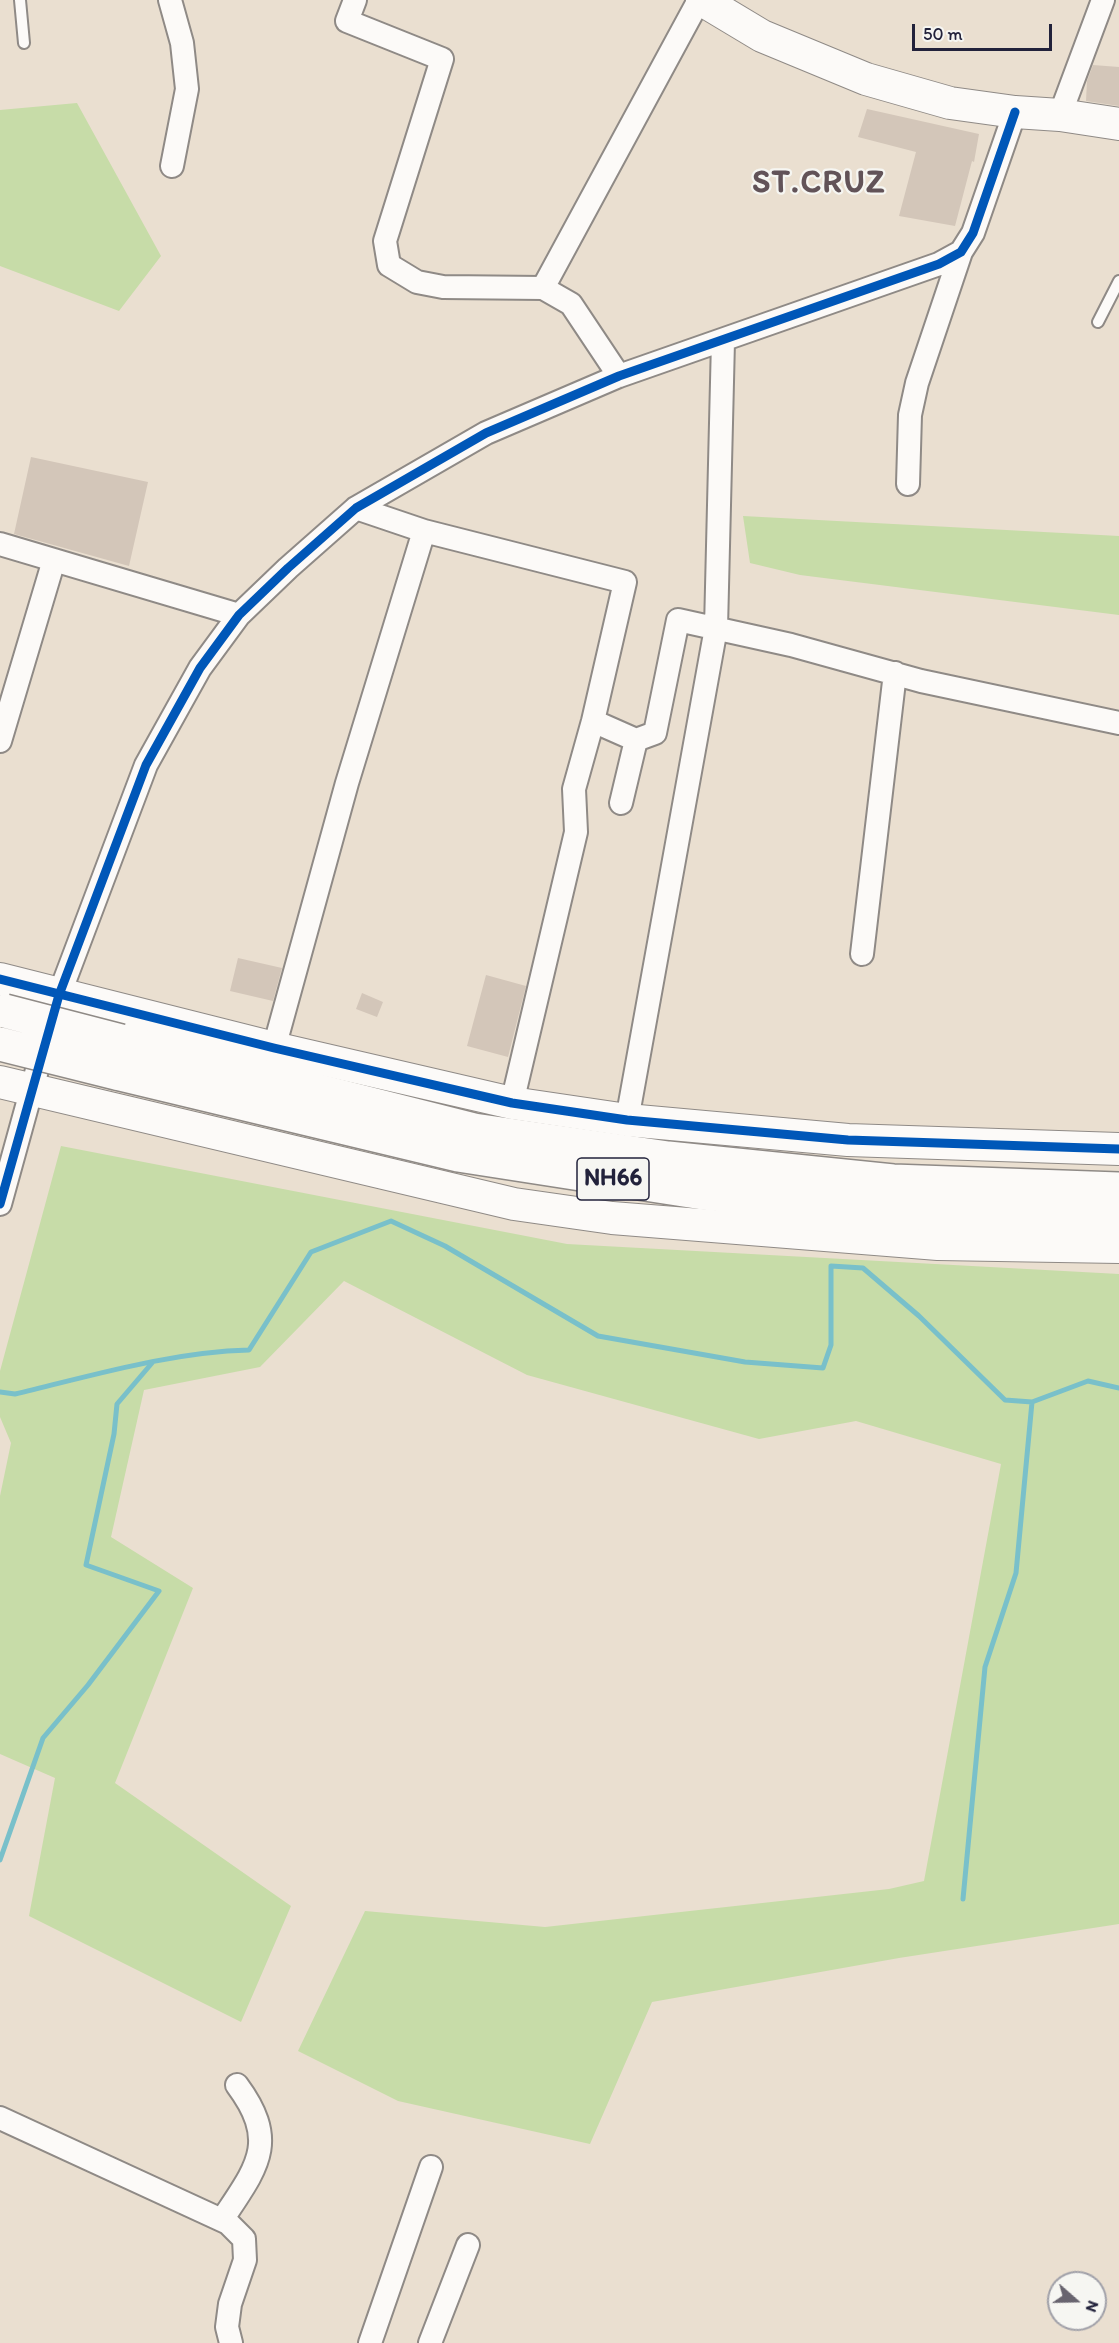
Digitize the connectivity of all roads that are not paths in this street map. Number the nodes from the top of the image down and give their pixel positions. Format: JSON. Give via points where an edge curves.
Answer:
{"nodes":[{"id":1,"x":20,"y":0,"type":"edge"},
{"id":2,"x":170,"y":0,"type":"edge"},
{"id":3,"x":355,"y":0,"type":"edge"},
{"id":4,"x":700,"y":0,"type":"edge"},
{"id":5,"x":1107,"y":10,"type":"edge"},
{"id":6,"x":24,"y":44,"type":"dead end"},
{"id":7,"x":1014,"y":112,"type":"junction"},
{"id":8,"x":1060,"y":115,"type":"junction"},
{"id":9,"x":1119,"y":124,"type":"edge"},
{"id":10,"x":172,"y":166,"type":"dead end"},
{"id":11,"x":961,"y":252,"type":"junction"},
{"id":12,"x":1119,"y":281,"type":"edge"},
{"id":13,"x":543,"y":288,"type":"junction"},
{"id":14,"x":1098,"y":322,"type":"dead end"},
{"id":15,"x":723,"y":341,"type":"junction"},
{"id":16,"x":619,"y":376,"type":"junction"},
{"id":17,"x":908,"y":484,"type":"dead end"},
{"id":18,"x":356,"y":508,"type":"junction"},
{"id":19,"x":424,"y":531,"type":"junction"},
{"id":20,"x":0,"y":544,"type":"edge"},
{"id":21,"x":54,"y":560,"type":"junction"},
{"id":22,"x":239,"y":615,"type":"junction"},
{"id":23,"x":716,"y":628,"type":"junction"},
{"id":24,"x":895,"y":673,"type":"junction"},
{"id":25,"x":594,"y":721,"type":"junction"},
{"id":26,"x":1119,"y":723,"type":"edge"},
{"id":27,"x":636,"y":740,"type":"junction"},
{"id":28,"x":0,"y":741,"type":"edge"},
{"id":29,"x":621,"y":802,"type":"dead end"},
{"id":30,"x":862,"y":954,"type":"dead end"},
{"id":31,"x":0,"y":979,"type":"edge"},
{"id":32,"x":59,"y":995,"type":"junction"},
{"id":33,"x":3,"y":1010,"type":"edge"},
{"id":34,"x":0,"y":1044,"type":"edge"},
{"id":35,"x":274,"y":1048,"type":"junction"},
{"id":36,"x":0,"y":1082,"type":"edge"},
{"id":37,"x":31,"y":1089,"type":"junction"},
{"id":38,"x":512,"y":1103,"type":"junction"},
{"id":39,"x":627,"y":1120,"type":"junction"},
{"id":40,"x":1119,"y":1149,"type":"edge"},
{"id":41,"x":1119,"y":1189,"type":"edge"},
{"id":42,"x":0,"y":1203,"type":"edge"},
{"id":43,"x":1119,"y":1219,"type":"edge"},
{"id":44,"x":1119,"y":1247,"type":"edge"},
{"id":45,"x":237,"y":2085,"type":"dead end"},
{"id":46,"x":0,"y":2118,"type":"edge"},
{"id":47,"x":431,"y":2167,"type":"dead end"},
{"id":48,"x":222,"y":2220,"type":"junction"},
{"id":49,"x":468,"y":2245,"type":"dead end"},
{"id":50,"x":231,"y":2343,"type":"edge"},
{"id":51,"x":370,"y":2343,"type":"edge"},
{"id":52,"x":430,"y":2343,"type":"edge"}],
"edges":[{"from":1,"to":6,"type":"lane"},
{"from":2,"to":10,"type":"street","via":[[182,43],[187,88]]},
{"from":3,"to":13,"type":"street","via":[[347,21],[442,59],[385,241],[389,264],[417,282],[443,287]]},
{"from":4,"to":7,"type":"street","via":[[762,36],[866,79],[950,103]]},
{"from":4,"to":13,"type":"street"},
{"from":5,"to":8,"type":"street"},
{"from":7,"to":8,"type":"street"},
{"from":7,"to":11,"type":"street","via":[[973,233]]},
{"from":8,"to":9,"type":"street"},
{"from":11,"to":15,"type":"street","via":[[939,264]]},
{"from":11,"to":17,"type":"street","via":[[917,383],[910,415]]},
{"from":12,"to":14,"type":"lane"},
{"from":13,"to":16,"type":"street","via":[[571,304]]},
{"from":15,"to":16,"type":"street"},
{"from":15,"to":23,"type":"street"},
{"from":16,"to":18,"type":"street","via":[[486,434]]},
{"from":18,"to":19,"type":"street"},
{"from":18,"to":22,"type":"street"},
{"from":19,"to":25,"type":"street","via":[[625,582]]},
{"from":19,"to":35,"type":"street","via":[[347,783]]},
{"from":20,"to":21,"type":"street"},
{"from":21,"to":22,"type":"street"},
{"from":21,"to":28,"type":"street"},
{"from":22,"to":32,"type":"street","via":[[200,668],[146,765]]},
{"from":23,"to":24,"type":"street"},
{"from":23,"to":27,"type":"street","via":[[678,620],[655,733]]},
{"from":23,"to":39,"type":"street"},
{"from":24,"to":26,"type":"street"},
{"from":24,"to":30,"type":"street"},
{"from":25,"to":27,"type":"street"},
{"from":25,"to":38,"type":"street","via":[[574,789],[576,832]]},
{"from":27,"to":29,"type":"street"},
{"from":31,"to":32,"type":"street"},
{"from":32,"to":35,"type":"street"},
{"from":32,"to":37,"type":"street"},
{"from":33,"to":41,"type":"highway","number":"NH66","bridge":true,"via":[[474,1130],[668,1158],[893,1181]]},
{"from":34,"to":43,"type":"highway","number":"NH66","bridge":true,"via":[[458,1155],[703,1193],[898,1212]]},
{"from":35,"to":38,"type":"street"},
{"from":36,"to":37,"type":"street"},
{"from":37,"to":42,"type":"street"},
{"from":37,"to":44,"type":"street","via":[[514,1204],[612,1218],[938,1244]]},
{"from":38,"to":39,"type":"street"},
{"from":39,"to":40,"type":"street","via":[[848,1140]]},
{"from":45,"to":48,"type":"street","via":[[251,2104],[261,2146],[255,2169]]},
{"from":46,"to":48,"type":"street"},
{"from":47,"to":51,"type":"street"},
{"from":48,"to":50,"type":"street","via":[[244,2239],[245,2260],[230,2304],[227,2327]]},
{"from":49,"to":52,"type":"street"}]}
